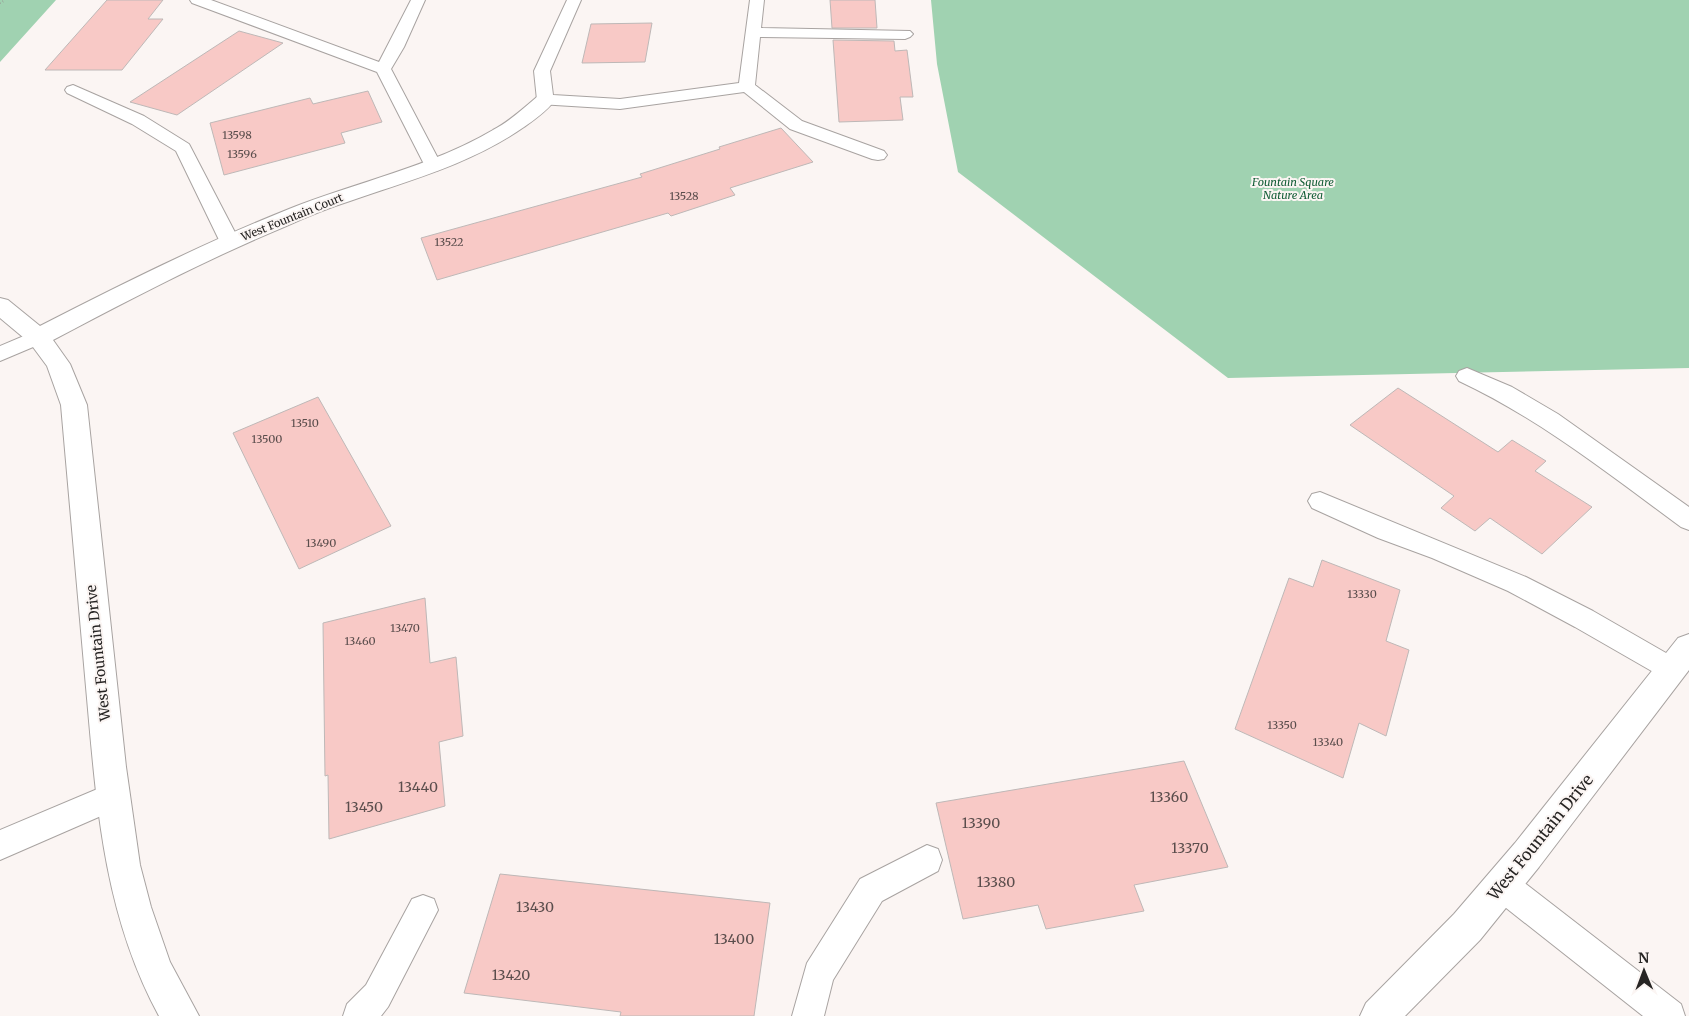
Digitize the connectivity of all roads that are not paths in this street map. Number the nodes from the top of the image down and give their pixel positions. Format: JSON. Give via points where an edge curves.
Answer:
{"nodes":[{"id":1,"x":197,"y":0,"type":"edge"},
{"id":2,"x":418,"y":0,"type":"edge"},
{"id":3,"x":574,"y":0,"type":"edge"},
{"id":4,"x":757,"y":0,"type":"edge"},
{"id":5,"x":753,"y":32,"type":"junction"},
{"id":6,"x":905,"y":34,"type":"dead end"},
{"id":7,"x":382,"y":69,"type":"junction"},
{"id":8,"x":747,"y":87,"type":"junction"},
{"id":9,"x":73,"y":90,"type":"dead end"},
{"id":10,"x":545,"y":100,"type":"junction"},
{"id":11,"x":878,"y":155,"type":"dead end"},
{"id":12,"x":433,"y":166,"type":"junction"},
{"id":13,"x":230,"y":242,"type":"junction"},
{"id":14,"x":0,"y":306,"type":"edge"},
{"id":15,"x":38,"y":337,"type":"junction"},
{"id":16,"x":0,"y":354,"type":"edge"},
{"id":17,"x":1467,"y":376,"type":"dead end"},
{"id":18,"x":1320,"y":501,"type":"dead end"},
{"id":19,"x":1689,"y":520,"type":"edge"},
{"id":20,"x":1683,"y":658,"type":"edge"},
{"id":21,"x":114,"y":796,"type":"junction"},
{"id":22,"x":0,"y":845,"type":"edge"},
{"id":23,"x":927,"y":860,"type":"dead end"},
{"id":24,"x":1502,"y":885,"type":"junction"},
{"id":25,"x":423,"y":910,"type":"dead end"},
{"id":26,"x":180,"y":1016,"type":"edge"},
{"id":27,"x":359,"y":1016,"type":"edge"},
{"id":28,"x":808,"y":1016,"type":"edge"},
{"id":29,"x":1379,"y":1016,"type":"edge"},
{"id":30,"x":1669,"y":1016,"type":"edge"}],
"edges":[{"from":1,"to":7,"type":"lane"},
{"from":2,"to":7,"type":"lane","via":[[396,48]]},
{"from":3,"to":10,"type":"lane","via":[[542,71]]},
{"from":4,"to":5,"type":"lane"},
{"from":5,"to":6,"type":"lane"},
{"from":5,"to":8,"type":"lane"},
{"from":7,"to":12,"type":"lane"},
{"from":8,"to":10,"type":"lane","via":[[620,104]]},
{"from":8,"to":11,"type":"lane","via":[[796,125]]},
{"from":9,"to":13,"type":"lane","via":[[138,120],[183,148]]},
{"from":10,"to":12,"type":"street","name":"West Fountain Court","via":[[528,117],[499,137],[462,156]]},
{"from":12,"to":13,"type":"street","name":"West Fountain Court","via":[[349,194]]},
{"from":13,"to":15,"type":"street","name":"West Fountain Court"},
{"from":14,"to":15,"type":"street","name":"West Fountain Drive"},
{"from":15,"to":16,"type":"lane"},
{"from":15,"to":21,"type":"street","name":"West Fountain Drive","via":[[58,364],[74,405]]},
{"from":17,"to":19,"type":"lane","via":[[1550,420]]},
{"from":18,"to":20,"type":"lane","via":[[1518,584],[1584,619]]},
{"from":20,"to":24,"type":"street","name":"West Fountain Drive"},
{"from":21,"to":22,"type":"lane"},
{"from":21,"to":26,"type":"street","name":"West Fountain Drive","via":[[132,907],[155,971]]},
{"from":23,"to":28,"type":"lane","via":[[871,890],[818,974]]},
{"from":24,"to":29,"type":"street","name":"West Fountain Drive","via":[[1466,928]]},
{"from":24,"to":30,"type":"lane"},
{"from":25,"to":27,"type":"lane","via":[[377,996]]}]}
